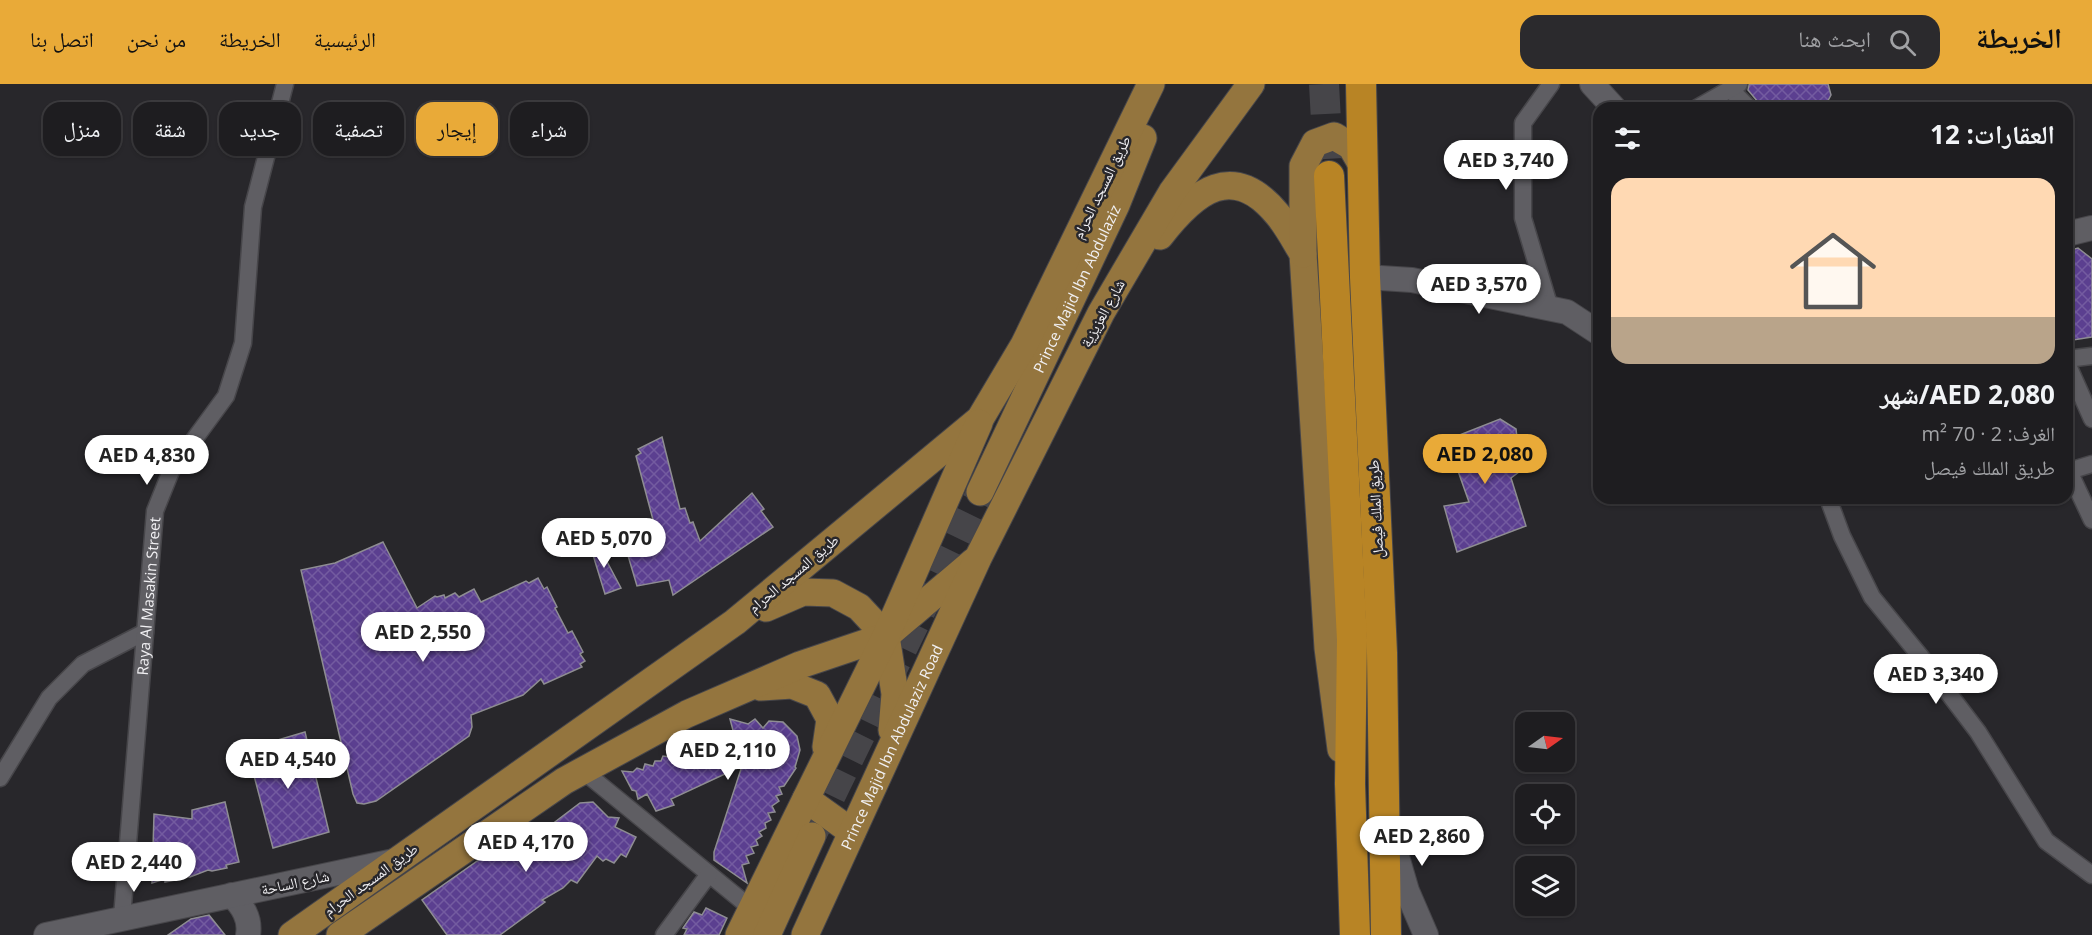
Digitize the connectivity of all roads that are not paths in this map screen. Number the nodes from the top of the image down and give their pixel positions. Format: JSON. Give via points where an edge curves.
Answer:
{"nodes":[{"id":1,"x":285,"y":84,"type":"edge"},
{"id":2,"x":1151,"y":84,"type":"edge"},
{"id":3,"x":1165,"y":84,"type":"edge"},
{"id":4,"x":1251,"y":84,"type":"edge"},
{"id":5,"x":1361,"y":84,"type":"edge"},
{"id":6,"x":1551,"y":84,"type":"edge"},
{"id":7,"x":1592,"y":84,"type":"edge"},
{"id":8,"x":1735,"y":87,"type":"edge"},
{"id":9,"x":1608,"y":102,"type":"edge"},
{"id":10,"x":1708,"y":102,"type":"edge"},
{"id":11,"x":1745,"y":102,"type":"edge"},
{"id":12,"x":1362,"y":165,"type":"junction"},
{"id":13,"x":1329,"y":176,"type":"tunnel mouth"},
{"id":14,"x":2092,"y":228,"type":"edge"},
{"id":15,"x":2073,"y":233,"type":"edge"},
{"id":16,"x":1303,"y":254,"type":"junction"},
{"id":17,"x":1365,"y":277,"type":"junction"},
{"id":18,"x":1550,"y":308,"type":"junction"},
{"id":19,"x":1101,"y":313,"type":"junction"},
{"id":20,"x":1593,"y":329,"type":"edge"},
{"id":21,"x":2092,"y":356,"type":"edge"},
{"id":22,"x":2073,"y":360,"type":"edge"},
{"id":23,"x":2073,"y":375,"type":"edge"},
{"id":24,"x":980,"y":419,"type":"junction"},
{"id":25,"x":2092,"y":419,"type":"edge"},
{"id":26,"x":2092,"y":464,"type":"edge"},
{"id":27,"x":2073,"y":470,"type":"edge"},
{"id":28,"x":2073,"y":480,"type":"edge"},
{"id":29,"x":980,"y":492,"type":"tunnel mouth"},
{"id":30,"x":1830,"y":504,"type":"edge"},
{"id":31,"x":2092,"y":520,"type":"edge"},
{"id":32,"x":978,"y":558,"type":"junction"},
{"id":33,"x":735,"y":622,"type":"junction"},
{"id":34,"x":145,"y":632,"type":"junction"},
{"id":35,"x":886,"y":636,"type":"junction"},
{"id":36,"x":747,"y":688,"type":"junction"},
{"id":37,"x":891,"y":746,"type":"junction"},
{"id":38,"x":824,"y":763,"type":"junction"},
{"id":39,"x":582,"y":770,"type":"junction"},
{"id":40,"x":0,"y":778,"type":"edge"},
{"id":41,"x":806,"y":799,"type":"junction"},
{"id":42,"x":1384,"y":811,"type":"junction"},
{"id":43,"x":1351,"y":829,"type":"junction"},
{"id":44,"x":852,"y":832,"type":"junction"},
{"id":45,"x":812,"y":836,"type":"tunnel mouth"},
{"id":46,"x":394,"y":861,"type":"junction"},
{"id":47,"x":709,"y":874,"type":"junction"},
{"id":48,"x":2092,"y":875,"type":"edge"},
{"id":49,"x":232,"y":895,"type":"junction"},
{"id":50,"x":752,"y":909,"type":"junction"},
{"id":51,"x":122,"y":918,"type":"junction"},
{"id":52,"x":46,"y":935,"type":"edge"},
{"id":53,"x":248,"y":935,"type":"edge"},
{"id":54,"x":292,"y":935,"type":"edge"},
{"id":55,"x":340,"y":935,"type":"edge"},
{"id":56,"x":664,"y":935,"type":"edge"},
{"id":57,"x":739,"y":935,"type":"edge"},
{"id":58,"x":767,"y":935,"type":"edge"},
{"id":59,"x":805,"y":935,"type":"edge"},
{"id":60,"x":1355,"y":935,"type":"edge"},
{"id":61,"x":1386,"y":935,"type":"edge"},
{"id":62,"x":1426,"y":935,"type":"edge"}],
"edges":[{"from":1,"to":34,"type":"street","name":"Raya Al Masakin Street","via":[[252,207],[243,343],[226,396],[171,471],[155,511]]},
{"from":2,"to":24,"type":"main road","name":"طريق المسجد الحرام","via":[[1024,345]]},
{"from":3,"to":29,"type":"main road","name":"Prince Majid Ibn Abdulaziz","via":[[1116,205]]},
{"from":4,"to":19,"type":"main road","name":"شارع العزيزية","via":[[1172,192]]},
{"from":5,"to":12,"type":"highway","name":"طريق الملك فيصل"},
{"from":6,"to":18,"type":"street","via":[[1523,123],[1523,218]]},
{"from":7,"to":9,"type":"street"},
{"from":8,"to":10,"type":"street"},
{"from":8,"to":11,"type":"street"},
{"from":12,"to":16,"type":"main road","via":[[1351,146],[1334,136],[1315,143],[1304,166]]},
{"from":12,"to":17,"type":"highway","name":"طريق الملك فيصل"},
{"from":13,"to":43,"type":"highway","name":"طريق الملك فيصل","via":[[1352,640]]},
{"from":14,"to":15,"type":"street"},
{"from":16,"to":19,"type":"main road","via":[[1278,215],[1251,190],[1229,184],[1203,193],[1175,217]]},
{"from":16,"to":43,"type":"main road","via":[[1328,648]]},
{"from":17,"to":18,"type":"street","via":[[1412,280]]},
{"from":17,"to":42,"type":"highway","name":"طريق الملك فيصل","via":[[1382,653]]},
{"from":18,"to":20,"type":"street","via":[[1567,312]]},
{"from":19,"to":32,"type":"main road","name":"شارع العزيزية"},
{"from":21,"to":22,"type":"street"},
{"from":23,"to":25,"type":"street"},
{"from":24,"to":33,"type":"main road","name":"طريق المسجد الحرام"},
{"from":24,"to":35,"type":"main road"},
{"from":26,"to":27,"type":"street"},
{"from":28,"to":31,"type":"street"},
{"from":30,"to":48,"type":"street","via":[[1872,597],[1978,732],[2046,841]]},
{"from":32,"to":35,"type":"main road","name":"طريق المسجد الحرام"},
{"from":32,"to":37,"type":"main road","name":"Prince Majid Ibn Abdulaziz Road"},
{"from":33,"to":35,"type":"main road","via":[[803,592],[832,592],[859,607]]},
{"from":33,"to":46,"type":"main road","name":"طريق المسجد الحرام"},
{"from":34,"to":40,"type":"street","via":[[83,664],[49,698]]},
{"from":34,"to":51,"type":"street","name":"Raya Al Masakin Street"},
{"from":35,"to":36,"type":"main road","name":"طريق المسجد الحرام"},
{"from":35,"to":37,"type":"main road","via":[[894,694]]},
{"from":35,"to":38,"type":"main road"},
{"from":36,"to":38,"type":"main road","via":[[792,685],[818,695],[830,719]]},
{"from":36,"to":39,"type":"main road","name":"طريق المسجد الحرام","via":[[687,714]]},
{"from":37,"to":44,"type":"main road","name":"Prince Majid Ibn Abdulaziz Road"},
{"from":38,"to":41,"type":"main road"},
{"from":39,"to":47,"type":"street"},
{"from":39,"to":55,"type":"main road","name":"طريق المسجد الحرام"},
{"from":41,"to":44,"type":"main road"},
{"from":41,"to":50,"type":"main road"},
{"from":42,"to":61,"type":"highway","name":"طريق الملك فيصل"},
{"from":42,"to":62,"type":"street","via":[[1407,891]]},
{"from":43,"to":60,"type":"highway","name":"طريق الملك فيصل"},
{"from":44,"to":59,"type":"main road","name":"Prince Majid Ibn Abdulaziz Road"},
{"from":45,"to":58,"type":"main road"},
{"from":46,"to":49,"type":"street","name":"شارع الساحة"},
{"from":46,"to":54,"type":"main road","name":"طريق المسجد الحرام"},
{"from":47,"to":50,"type":"street"},
{"from":47,"to":56,"type":"street"},
{"from":49,"to":51,"type":"street","name":"شارع الساحة"},
{"from":49,"to":53,"type":"street","name":"شارع الساحة","via":[[245,909]]},
{"from":50,"to":57,"type":"main road"},
{"from":51,"to":52,"type":"street","name":"شارع الساحة"}]}
